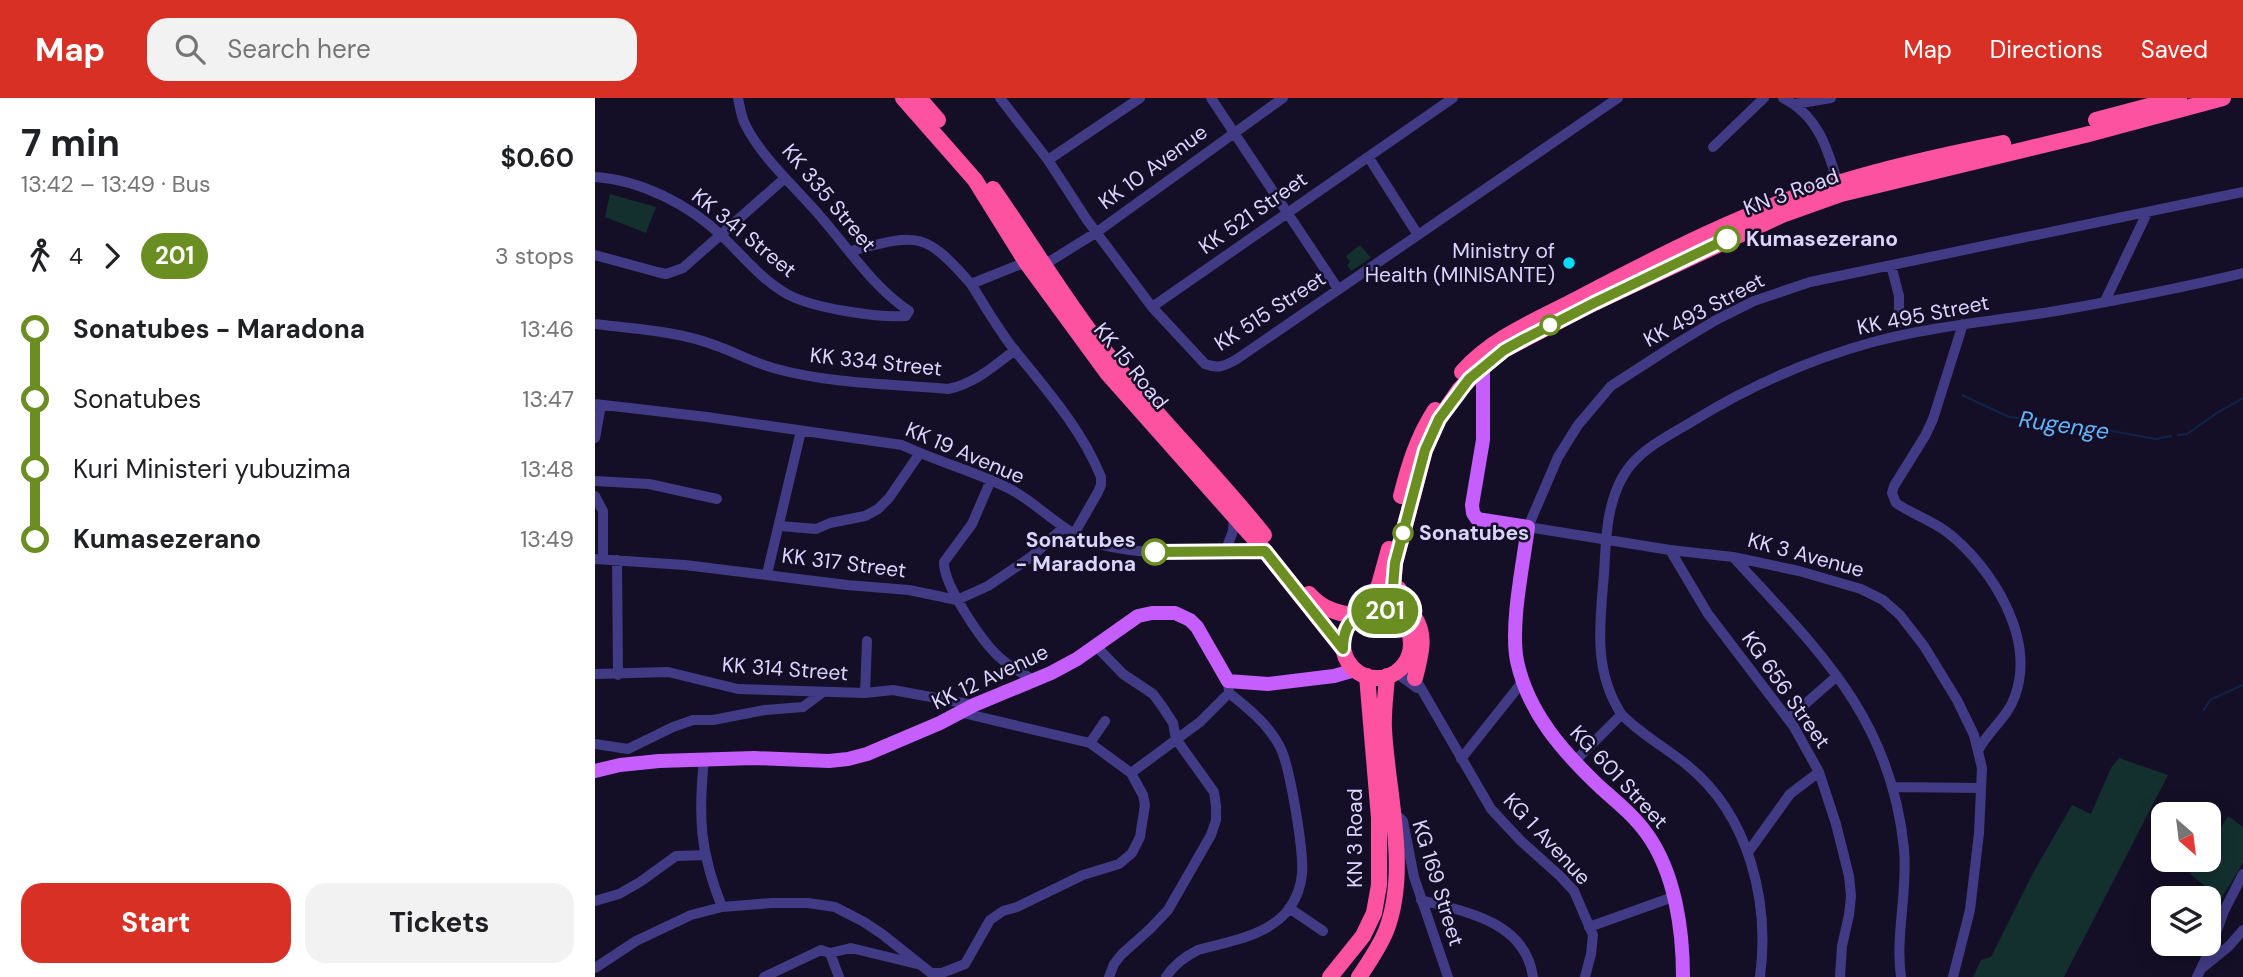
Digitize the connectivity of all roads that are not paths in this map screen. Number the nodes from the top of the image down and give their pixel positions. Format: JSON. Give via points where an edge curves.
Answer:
{"nodes":[{"id":1,"x":738,"y":98,"type":"edge"},
{"id":2,"x":904,"y":98,"type":"edge"},
{"id":3,"x":919,"y":98,"type":"edge"},
{"id":4,"x":1000,"y":98,"type":"edge"},
{"id":5,"x":1140,"y":98,"type":"edge"},
{"id":6,"x":1211,"y":98,"type":"edge"},
{"id":7,"x":1283,"y":98,"type":"edge"},
{"id":8,"x":1453,"y":98,"type":"edge"},
{"id":9,"x":1618,"y":98,"type":"edge"},
{"id":10,"x":1764,"y":98,"type":"edge"},
{"id":11,"x":1783,"y":98,"type":"edge"},
{"id":12,"x":1831,"y":98,"type":"edge"},
{"id":13,"x":2179,"y":98,"type":"edge"},
{"id":14,"x":2223,"y":98,"type":"edge"},
{"id":15,"x":1795,"y":104,"type":"junction"},
{"id":16,"x":1234,"y":131,"type":"junction"},
{"id":17,"x":1713,"y":146,"type":"dead end"},
{"id":18,"x":1369,"y":158,"type":"junction"},
{"id":19,"x":1048,"y":160,"type":"junction"},
{"id":20,"x":595,"y":177,"type":"edge"},
{"id":21,"x":785,"y":178,"type":"junction"},
{"id":22,"x":1839,"y":188,"type":"junction"},
{"id":23,"x":2243,"y":192,"type":"edge"},
{"id":24,"x":1286,"y":212,"type":"junction"},
{"id":25,"x":2147,"y":213,"type":"junction"},
{"id":26,"x":1097,"y":232,"type":"junction"},
{"id":27,"x":721,"y":235,"type":"junction"},
{"id":28,"x":1418,"y":235,"type":"junction"},
{"id":29,"x":851,"y":251,"type":"junction"},
{"id":30,"x":595,"y":256,"type":"edge"},
{"id":31,"x":1026,"y":262,"type":"junction"},
{"id":32,"x":1044,"y":265,"type":"junction"},
{"id":33,"x":1891,"y":265,"type":"junction"},
{"id":34,"x":2243,"y":273,"type":"edge"},
{"id":35,"x":971,"y":284,"type":"junction"},
{"id":36,"x":1338,"y":289,"type":"junction"},
{"id":37,"x":2105,"y":301,"type":"junction"},
{"id":38,"x":1152,"y":307,"type":"junction"},
{"id":39,"x":909,"y":311,"type":"joint"},
{"id":40,"x":1899,"y":323,"type":"dead end"},
{"id":41,"x":595,"y":324,"type":"edge"},
{"id":42,"x":1963,"y":324,"type":"junction"},
{"id":43,"x":1015,"y":351,"type":"junction"},
{"id":44,"x":1480,"y":361,"type":"junction"},
{"id":45,"x":1469,"y":379,"type":"junction"},
{"id":46,"x":1485,"y":397,"type":"junction"},
{"id":47,"x":598,"y":405,"type":"edge"},
{"id":48,"x":801,"y":431,"type":"junction"},
{"id":49,"x":595,"y":438,"type":"edge"},
{"id":50,"x":920,"y":453,"type":"junction"},
{"id":51,"x":991,"y":480,"type":"junction"},
{"id":52,"x":595,"y":481,"type":"edge"},
{"id":53,"x":595,"y":496,"type":"edge"},
{"id":54,"x":717,"y":499,"type":"dead end"},
{"id":55,"x":1234,"y":515,"type":"junction"},
{"id":56,"x":780,"y":526,"type":"junction"},
{"id":57,"x":1064,"y":527,"type":"junction"},
{"id":58,"x":1528,"y":527,"type":"junction"},
{"id":59,"x":1074,"y":534,"type":"junction"},
{"id":60,"x":1607,"y":539,"type":"junction"},
{"id":61,"x":1670,"y":550,"type":"junction"},
{"id":62,"x":1265,"y":551,"type":"junction"},
{"id":63,"x":1225,"y":552,"type":"junction"},
{"id":64,"x":1733,"y":557,"type":"junction"},
{"id":65,"x":599,"y":559,"type":"edge"},
{"id":66,"x":617,"y":560,"type":"junction"},
{"id":67,"x":1393,"y":560,"type":"junction"},
{"id":68,"x":767,"y":574,"type":"junction"},
{"id":69,"x":957,"y":600,"type":"junction"},
{"id":70,"x":1361,"y":614,"type":"junction"},
{"id":71,"x":1397,"y":616,"type":"junction"},
{"id":72,"x":867,"y":641,"type":"dead end"},
{"id":73,"x":1095,"y":645,"type":"junction"},
{"id":74,"x":1343,"y":649,"type":"junction"},
{"id":75,"x":1395,"y":671,"type":"junction"},
{"id":76,"x":1361,"y":673,"type":"junction"},
{"id":77,"x":595,"y":674,"type":"edge"},
{"id":78,"x":618,"y":675,"type":"junction"},
{"id":79,"x":1837,"y":676,"type":"junction"},
{"id":80,"x":1415,"y":678,"type":"junction"},
{"id":81,"x":1034,"y":680,"type":"junction"},
{"id":82,"x":1523,"y":681,"type":"junction"},
{"id":83,"x":1229,"y":687,"type":"junction"},
{"id":84,"x":823,"y":692,"type":"junction"},
{"id":85,"x":865,"y":693,"type":"junction"},
{"id":86,"x":1426,"y":698,"type":"junction"},
{"id":87,"x":968,"y":709,"type":"junction"},
{"id":88,"x":1621,"y":715,"type":"junction"},
{"id":89,"x":1788,"y":719,"type":"junction"},
{"id":90,"x":1105,"y":721,"type":"dead end"},
{"id":91,"x":2000,"y":721,"type":"junction"},
{"id":92,"x":1378,"y":727,"type":"junction"},
{"id":93,"x":1974,"y":735,"type":"junction"},
{"id":94,"x":1176,"y":739,"type":"junction"},
{"id":95,"x":1090,"y":743,"type":"junction"},
{"id":96,"x":595,"y":744,"type":"edge"},
{"id":97,"x":1979,"y":748,"type":"junction"},
{"id":98,"x":628,"y":749,"type":"junction"},
{"id":99,"x":1461,"y":759,"type":"junction"},
{"id":100,"x":704,"y":760,"type":"junction"},
{"id":101,"x":1574,"y":762,"type":"junction"},
{"id":102,"x":620,"y":765,"type":"junction"},
{"id":103,"x":595,"y":771,"type":"edge"},
{"id":104,"x":1819,"y":772,"type":"junction"},
{"id":105,"x":1131,"y":773,"type":"junction"},
{"id":106,"x":1894,"y":787,"type":"junction"},
{"id":107,"x":1980,"y":788,"type":"junction"},
{"id":108,"x":1386,"y":818,"type":"junction"},
{"id":109,"x":1749,"y":851,"type":"junction"},
{"id":110,"x":705,"y":855,"type":"junction"},
{"id":111,"x":2243,"y":874,"type":"edge"},
{"id":112,"x":1673,"y":897,"type":"junction"},
{"id":113,"x":1421,"y":900,"type":"junction"},
{"id":114,"x":595,"y":901,"type":"edge"},
{"id":115,"x":722,"y":907,"type":"junction"},
{"id":116,"x":1289,"y":908,"type":"junction"},
{"id":117,"x":1590,"y":927,"type":"junction"},
{"id":118,"x":1323,"y":930,"type":"dead end"},
{"id":119,"x":2243,"y":930,"type":"edge"},
{"id":120,"x":830,"y":953,"type":"junction"},
{"id":121,"x":918,"y":964,"type":"junction"},
{"id":122,"x":595,"y":968,"type":"edge"},
{"id":123,"x":2199,"y":973,"type":"edge"},
{"id":124,"x":764,"y":977,"type":"edge"},
{"id":125,"x":839,"y":977,"type":"edge"},
{"id":126,"x":1109,"y":977,"type":"edge"},
{"id":127,"x":1166,"y":977,"type":"edge"},
{"id":128,"x":1330,"y":977,"type":"edge"},
{"id":129,"x":1359,"y":977,"type":"edge"},
{"id":130,"x":1448,"y":977,"type":"edge"},
{"id":131,"x":1534,"y":977,"type":"edge"},
{"id":132,"x":1585,"y":977,"type":"edge"},
{"id":133,"x":1683,"y":977,"type":"edge"},
{"id":134,"x":1760,"y":977,"type":"edge"},
{"id":135,"x":1840,"y":977,"type":"edge"},
{"id":136,"x":1901,"y":977,"type":"edge"},
{"id":137,"x":1953,"y":977,"type":"edge"}],
"edges":[{"from":1,"to":21,"type":"street","name":"KK 335 Street","via":[[749,131]]},
{"from":2,"to":31,"type":"highway","name":"KK 15 Road","via":[[975,180]]},
{"from":3,"to":32,"type":"highway","name":"KK 15 Road","via":[[984,177]]},
{"from":4,"to":19,"type":"street"},
{"from":5,"to":19,"type":"street"},
{"from":6,"to":16,"type":"street"},
{"from":7,"to":16,"type":"street","name":"KK 10 Avenue"},
{"from":8,"to":18,"type":"street","name":"KK 521 Street"},
{"from":9,"to":28,"type":"street","name":"KK 515 Street"},
{"from":10,"to":17,"type":"street"},
{"from":11,"to":15,"type":"street"},
{"from":12,"to":15,"type":"street"},
{"from":13,"to":22,"type":"highway","name":"KN 3 Road","via":[[1952,152]]},
{"from":14,"to":22,"type":"highway","name":"KN 3 Road","via":[[2085,135]]},
{"from":15,"to":22,"type":"street","via":[[1820,133]]},
{"from":16,"to":24,"type":"street"},
{"from":16,"to":26,"type":"street","name":"KK 10 Avenue"},
{"from":18,"to":24,"type":"street","name":"KK 521 Street"},
{"from":18,"to":28,"type":"street"},
{"from":19,"to":26,"type":"street"},
{"from":20,"to":27,"type":"street","name":"KK 341 Street","via":[[654,192],[687,209]]},
{"from":21,"to":27,"type":"street"},
{"from":21,"to":29,"type":"street","name":"KK 335 Street"},
{"from":22,"to":44,"type":"highway","name":"KN 3 Road","via":[[1792,199],[1713,232],[1530,322]]},
{"from":23,"to":25,"type":"street","name":"KK 493 Street"},
{"from":24,"to":36,"type":"street"},
{"from":24,"to":38,"type":"street","name":"KK 521 Street"},
{"from":25,"to":33,"type":"street","name":"KK 493 Street"},
{"from":25,"to":37,"type":"street"},
{"from":26,"to":32,"type":"street","name":"KK 10 Avenue"},
{"from":26,"to":38,"type":"street"},
{"from":27,"to":30,"type":"street","via":[[683,268],[666,274]]},
{"from":27,"to":39,"type":"street","name":"KK 341 Street","via":[[787,294],[877,316],[906,317]]},
{"from":28,"to":36,"type":"street","name":"KK 515 Street"},
{"from":29,"to":35,"type":"street","via":[[898,239],[922,241],[935,247]]},
{"from":29,"to":39,"type":"street","name":"KK 335 Street","via":[[869,276]]},
{"from":31,"to":35,"type":"street"},
{"from":31,"to":55,"type":"highway","name":"KK 15 Road","via":[[1108,374]]},
{"from":32,"to":70,"type":"highway","name":"KK 15 Road","via":[[1116,366],[1240,504],[1316,601],[1330,610]]},
{"from":33,"to":40,"type":"street","via":[[1899,296]]},
{"from":33,"to":58,"type":"street","name":"KK 493 Street","via":[[1810,282],[1754,301],[1620,380],[1578,425],[1558,457]]},
{"from":34,"to":37,"type":"street","name":"KK 495 Street"},
{"from":35,"to":43,"type":"street"},
{"from":36,"to":38,"type":"street","name":"KK 515 Street","via":[[1237,359],[1214,368]]},
{"from":37,"to":42,"type":"street","name":"KK 495 Street"},
{"from":41,"to":43,"type":"street","name":"KK 334 Street","via":[[684,337],[791,372],[948,389],[977,378]]},
{"from":42,"to":60,"type":"street","name":"KK 495 Street","via":[[1849,350],[1769,381],[1706,413],[1648,450],[1626,471],[1613,499]]},
{"from":42,"to":91,"type":"street","via":[[1933,419],[1894,486],[1893,498],[1967,549],[2009,613],[2020,653],[2019,679],[2012,705]]},
{"from":43,"to":59,"type":"street","via":[[1059,406],[1101,477],[1098,492]]},
{"from":44,"to":45,"type":"highway","name":"KN 3 Road"},
{"from":44,"to":46,"type":"main road","name":"KK 3 Avenue"},
{"from":44,"to":67,"type":"highway","name":"KN 3 Road","via":[[1452,384],[1414,447]]},
{"from":45,"to":46,"type":"main road"},
{"from":45,"to":67,"type":"highway","name":"KN 3 Road","via":[[1439,419],[1425,450]]},
{"from":46,"to":58,"type":"main road","name":"KK 3 Avenue","via":[[1473,513],[1483,522]]},
{"from":47,"to":48,"type":"street","name":"KK 19 Avenue"},
{"from":47,"to":49,"type":"street"},
{"from":48,"to":50,"type":"street","name":"KK 19 Avenue","via":[[883,441]]},
{"from":48,"to":56,"type":"street"},
{"from":50,"to":51,"type":"street","name":"KK 19 Avenue"},
{"from":50,"to":56,"type":"street","via":[[889,498],[865,516],[815,529]]},
{"from":51,"to":57,"type":"street","name":"KK 19 Avenue","via":[[1035,504]]},
{"from":51,"to":69,"type":"street","via":[[972,524],[944,562]]},
{"from":52,"to":54,"type":"street","via":[[649,484]]},
{"from":53,"to":65,"type":"street","via":[[603,511]]},
{"from":55,"to":62,"type":"highway","name":"KK 15 Road"},
{"from":55,"to":63,"type":"street"},
{"from":56,"to":68,"type":"street"},
{"from":57,"to":59,"type":"street","name":"KK 19 Avenue"},
{"from":57,"to":69,"type":"street","via":[[1024,562]]},
{"from":58,"to":60,"type":"street","name":"KK 3 Avenue"},
{"from":58,"to":82,"type":"main road","name":"KG 601 Street","via":[[1515,640]]},
{"from":59,"to":63,"type":"street","name":"KK 19 Avenue","via":[[1122,549]]},
{"from":60,"to":61,"type":"street","name":"KK 3 Avenue"},
{"from":60,"to":88,"type":"street","name":"KK 495 Street","via":[[1600,661]]},
{"from":61,"to":64,"type":"street","name":"KK 3 Avenue"},
{"from":61,"to":89,"type":"street","name":"KG 656 Street","via":[[1708,614]]},
{"from":62,"to":63,"type":"street","name":"KK 19 Avenue"},
{"from":62,"to":74,"type":"highway","name":"KK 15 Road"},
{"from":64,"to":79,"type":"street"},
{"from":64,"to":93,"type":"street","name":"KK 3 Avenue","via":[[1831,579],[1883,600],[1924,646]]},
{"from":65,"to":66,"type":"street","name":"KK 317 Street"},
{"from":66,"to":68,"type":"street","name":"KK 317 Street"},
{"from":66,"to":78,"type":"street"},
{"from":67,"to":70,"type":"highway"},
{"from":67,"to":71,"type":"highway"},
{"from":67,"to":80,"type":"highway","via":[[1403,603],[1421,632]]},
{"from":68,"to":69,"type":"street","name":"KK 317 Street"},
{"from":69,"to":81,"type":"street","via":[[989,647]]},
{"from":70,"to":71,"type":"highway","via":[[1376,610]]},
{"from":70,"to":74,"type":"highway","via":[[1348,625]]},
{"from":71,"to":75,"type":"highway","via":[[1411,646]]},
{"from":72,"to":85,"type":"street"},
{"from":73,"to":81,"type":"main road","name":"KK 12 Avenue"},
{"from":73,"to":83,"type":"main road","name":"KK 12 Avenue","via":[[1138,616],[1175,613],[1197,627]]},
{"from":73,"to":94,"type":"street","via":[[1122,674],[1153,694],[1173,723]]},
{"from":74,"to":76,"type":"highway","via":[[1347,661]]},
{"from":75,"to":76,"type":"highway","via":[[1377,677]]},
{"from":75,"to":80,"type":"street","name":"KG 1 Avenue"},
{"from":75,"to":86,"type":"street","name":"KG 1 Avenue"},
{"from":75,"to":92,"type":"highway"},
{"from":76,"to":83,"type":"main road"},
{"from":76,"to":92,"type":"highway"},
{"from":77,"to":78,"type":"street","name":"KK 314 Street"},
{"from":78,"to":84,"type":"street","name":"KK 314 Street","via":[[668,672],[738,689]]},
{"from":79,"to":89,"type":"street"},
{"from":79,"to":106,"type":"street","via":[[1868,724]]},
{"from":80,"to":86,"type":"street","name":"KG 1 Avenue"},
{"from":81,"to":87,"type":"main road","name":"KK 12 Avenue"},
{"from":82,"to":99,"type":"street"},
{"from":82,"to":101,"type":"main road","name":"KG 601 Street","via":[[1546,728]]},
{"from":83,"to":94,"type":"street","via":[[1199,722]]},
{"from":83,"to":116,"type":"street","via":[[1275,738],[1285,757],[1302,874]]},
{"from":84,"to":85,"type":"street","name":"KK 314 Street"},
{"from":84,"to":98,"type":"street","via":[[803,707],[693,720]]},
{"from":85,"to":87,"type":"street","name":"KK 314 Street","via":[[893,691]]},
{"from":86,"to":99,"type":"street","name":"KG 1 Avenue"},
{"from":87,"to":95,"type":"street","name":"KK 314 Street"},
{"from":87,"to":100,"type":"main road","name":"KK 12 Avenue","via":[[848,759]]},
{"from":88,"to":101,"type":"street"},
{"from":88,"to":109,"type":"street","via":[[1702,777],[1734,820]]},
{"from":89,"to":104,"type":"street","name":"KG 656 Street"},
{"from":90,"to":95,"type":"street"},
{"from":91,"to":93,"type":"street"},
{"from":91,"to":97,"type":"street"},
{"from":92,"to":108,"type":"highway","name":"KN 3 Road"},
{"from":93,"to":97,"type":"street","name":"KK 3 Avenue"},
{"from":94,"to":105,"type":"street"},
{"from":94,"to":126,"type":"street","via":[[1214,792],[1216,820],[1168,910],[1122,954]]},
{"from":95,"to":105,"type":"street"},
{"from":96,"to":98,"type":"street"},
{"from":97,"to":107,"type":"street","name":"KK 3 Avenue"},
{"from":98,"to":102,"type":"street"},
{"from":99,"to":117,"type":"street","name":"KG 1 Avenue","via":[[1491,809],[1574,891]]},
{"from":100,"to":102,"type":"main road","name":"KK 12 Avenue"},
{"from":100,"to":110,"type":"street","via":[[700,804]]},
{"from":101,"to":112,"type":"main road","name":"KG 601 Street","via":[[1645,832],[1656,848]]},
{"from":102,"to":103,"type":"main road","name":"KK 12 Avenue"},
{"from":104,"to":109,"type":"street","via":[[1790,794]]},
{"from":104,"to":135,"type":"street","name":"KG 656 Street","via":[[1849,876],[1851,896]]},
{"from":105,"to":121,"type":"street","via":[[1145,805],[1140,837],[1126,859],[1003,911],[990,920],[970,958],[956,969],[931,973]]},
{"from":106,"to":107,"type":"street"},
{"from":106,"to":136,"type":"street","via":[[1904,853]]},
{"from":107,"to":137,"type":"street","name":"KK 3 Avenue","via":[[1970,910]]},
{"from":108,"to":113,"type":"street","name":"KG 169 Street","via":[[1403,821]]},
{"from":108,"to":128,"type":"highway","name":"KN 3 Road","via":[[1374,913],[1363,936]]},
{"from":108,"to":129,"type":"highway","name":"KN 3 Road","via":[[1395,891],[1387,928]]},
{"from":109,"to":134,"type":"street","via":[[1762,937]]},
{"from":110,"to":114,"type":"street","via":[[676,856],[619,894]]},
{"from":110,"to":115,"type":"street"},
{"from":111,"to":123,"type":"street"},
{"from":112,"to":117,"type":"street"},
{"from":112,"to":133,"type":"main road","name":"KG 601 Street"},
{"from":113,"to":130,"type":"street","name":"KG 169 Street"},
{"from":113,"to":131,"type":"street","via":[[1498,924],[1524,951]]},
{"from":115,"to":121,"type":"street","via":[[784,902],[835,908],[882,934]]},
{"from":115,"to":122,"type":"street","via":[[662,928]]},
{"from":116,"to":118,"type":"street"},
{"from":116,"to":127,"type":"street","via":[[1260,932],[1198,950]]},
{"from":117,"to":132,"type":"street","name":"KG 1 Avenue","via":[[1591,954]]},
{"from":119,"to":123,"type":"street"},
{"from":120,"to":121,"type":"street","via":[[851,948]]},
{"from":120,"to":124,"type":"street","via":[[821,950]]},
{"from":120,"to":125,"type":"street"}]}
